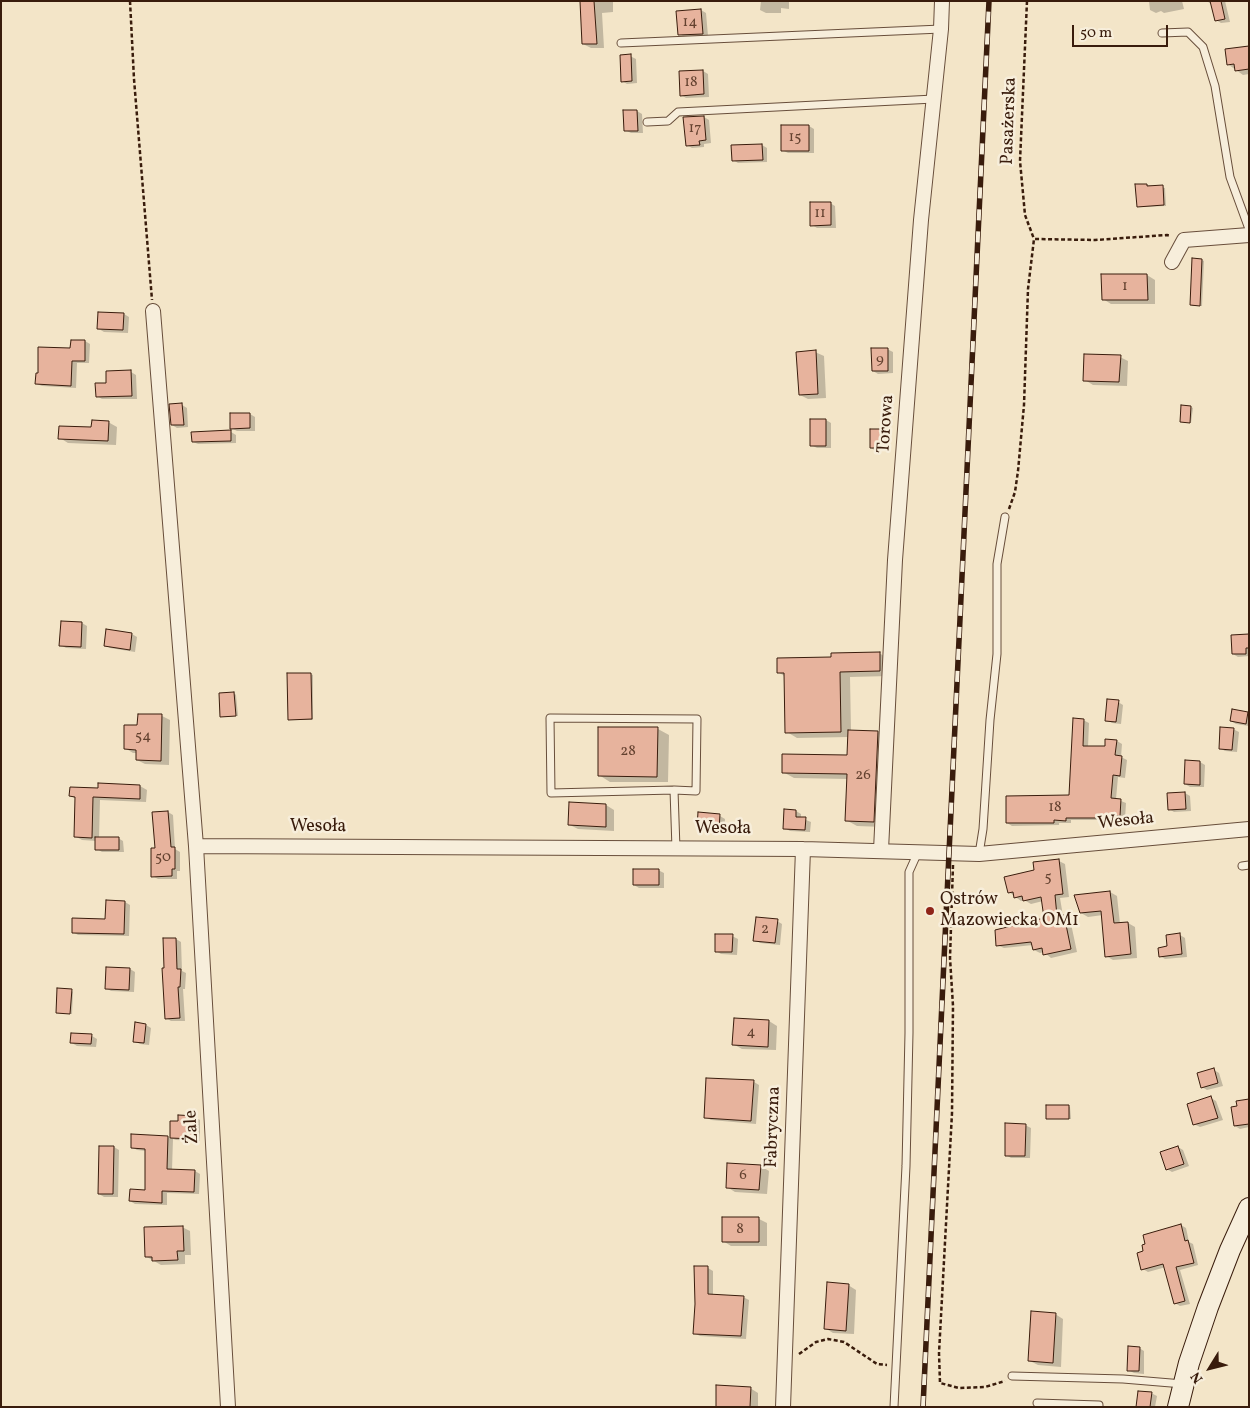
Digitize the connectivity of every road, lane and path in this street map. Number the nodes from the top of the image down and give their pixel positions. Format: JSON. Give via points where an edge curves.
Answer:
{"nodes":[{"id":1,"x":130,"y":1,"type":"edge"},
{"id":2,"x":942,"y":1,"type":"edge"},
{"id":3,"x":1027,"y":1,"type":"edge"},
{"id":4,"x":941,"y":29,"type":"junction"},
{"id":5,"x":1162,"y":33,"type":"dead end"},
{"id":6,"x":621,"y":43,"type":"dead end"},
{"id":7,"x":934,"y":99,"type":"junction"},
{"id":8,"x":647,"y":122,"type":"dead end"},
{"id":9,"x":1249,"y":229,"type":"edge"},
{"id":10,"x":1249,"y":235,"type":"edge"},
{"id":11,"x":1034,"y":239,"type":"junction"},
{"id":12,"x":1184,"y":240,"type":"junction"},
{"id":13,"x":1172,"y":262,"type":"dead end"},
{"id":14,"x":153,"y":311,"type":"joint"},
{"id":15,"x":1006,"y":517,"type":"joint"},
{"id":16,"x":674,"y":790,"type":"junction"},
{"id":17,"x":1249,"y":829,"type":"edge"},
{"id":18,"x":196,"y":846,"type":"junction"},
{"id":19,"x":676,"y":849,"type":"junction"},
{"id":20,"x":803,"y":850,"type":"junction"},
{"id":21,"x":881,"y":850,"type":"junction"},
{"id":22,"x":918,"y":852,"type":"junction"},
{"id":23,"x":953,"y":854,"type":"junction"},
{"id":24,"x":979,"y":854,"type":"junction"},
{"id":25,"x":1249,"y":1208,"type":"edge"},
{"id":26,"x":785,"y":1360,"type":"junction"},
{"id":27,"x":896,"y":1366,"type":"junction"},
{"id":28,"x":1012,"y":1376,"type":"joint"},
{"id":29,"x":1183,"y":1384,"type":"junction"},
{"id":30,"x":1037,"y":1403,"type":"dead end"},
{"id":31,"x":228,"y":1407,"type":"edge"},
{"id":32,"x":783,"y":1407,"type":"edge"},
{"id":33,"x":894,"y":1407,"type":"edge"},
{"id":34,"x":1099,"y":1407,"type":"edge"},
{"id":35,"x":1178,"y":1407,"type":"edge"}],
"edges":[{"from":1,"to":14,"type":"path"},
{"from":2,"to":4,"type":"street","name":"Torowa"},
{"from":3,"to":11,"type":"path","name":"Pasażerska","via":[[1020,160],[1025,215]]},
{"from":4,"to":6,"type":"lane"},
{"from":4,"to":7,"type":"street","name":"Torowa"},
{"from":5,"to":9,"type":"lane","via":[[1188,32],[1203,47],[1215,86],[1230,177]]},
{"from":7,"to":8,"type":"lane","via":[[678,112],[668,122]]},
{"from":7,"to":21,"type":"street","name":"Torowa","via":[[921,220],[895,560]]},
{"from":10,"to":12,"type":"street"},
{"from":11,"to":12,"type":"path","via":[[1095,240],[1168,235]]},
{"from":11,"to":15,"type":"path","via":[[1028,288],[1018,471]]},
{"from":12,"to":13,"type":"street"},
{"from":14,"to":18,"type":"street","name":"Żale"},
{"from":15,"to":24,"type":"lane","via":[[997,564],[997,654]]},
{"from":16,"to":16,"type":"lane","via":[[696,791],[697,719],[550,718],[551,794]]},
{"from":16,"to":19,"type":"lane"},
{"from":17,"to":24,"type":"street","name":"Wesoła"},
{"from":18,"to":19,"type":"street","name":"Wesoła"},
{"from":18,"to":31,"type":"street","name":"Żale"},
{"from":19,"to":20,"type":"street","name":"Wesoła"},
{"from":20,"to":21,"type":"street","name":"Wesoła"},
{"from":20,"to":26,"type":"street","name":"Fabryczna"},
{"from":21,"to":22,"type":"street","name":"Wesoła"},
{"from":22,"to":23,"type":"street","name":"Wesoła"},
{"from":22,"to":27,"type":"lane","via":[[909,872],[906,1166]]},
{"from":23,"to":24,"type":"street","name":"Wesoła"},
{"from":23,"to":28,"type":"path","via":[[950,958],[952,1113],[940,1383],[958,1388],[985,1387],[1003,1383]]},
{"from":25,"to":29,"type":"main road","via":[[1208,1307]]},
{"from":26,"to":27,"type":"path","via":[[816,1342],[828,1339],[844,1342],[877,1364]]},
{"from":26,"to":32,"type":"street","name":"Fabryczna"},
{"from":27,"to":33,"type":"lane"},
{"from":28,"to":29,"type":"lane"},
{"from":29,"to":35,"type":"main road"},
{"from":30,"to":34,"type":"lane"}]}
